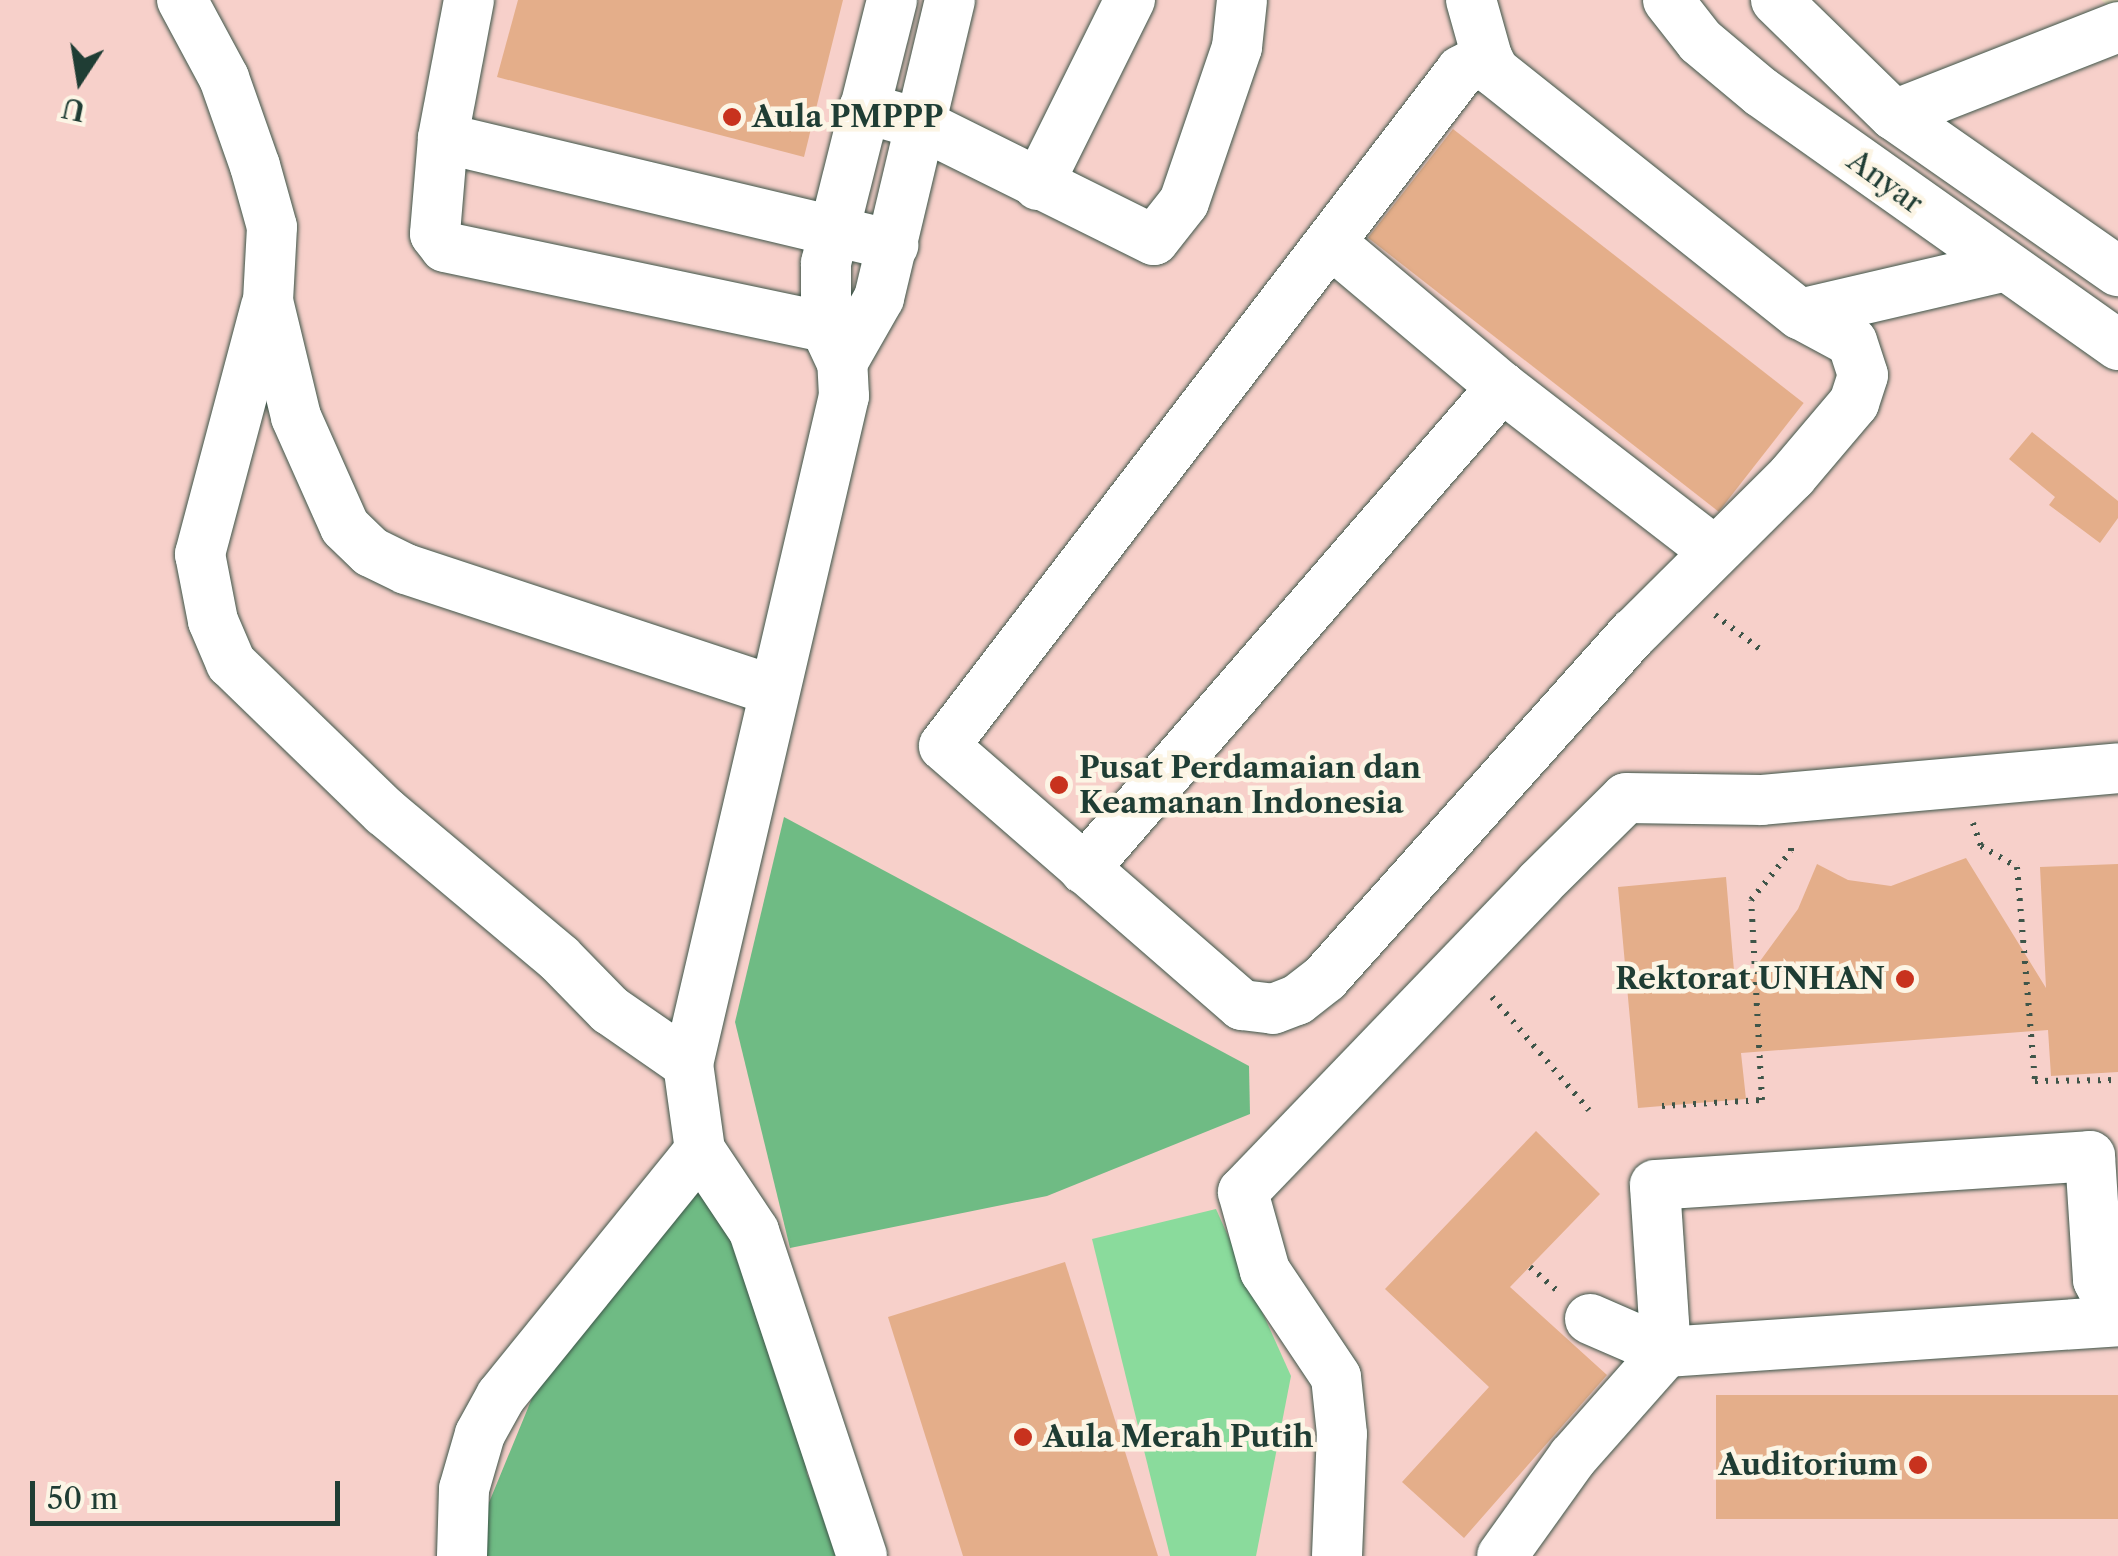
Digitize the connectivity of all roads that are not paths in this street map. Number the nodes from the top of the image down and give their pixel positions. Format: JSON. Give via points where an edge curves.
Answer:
{"nodes":[{"id":1,"x":182,"y":0,"type":"edge"},
{"id":2,"x":469,"y":0,"type":"edge"},
{"id":3,"x":892,"y":0,"type":"edge"},
{"id":4,"x":950,"y":0,"type":"edge"},
{"id":5,"x":1130,"y":0,"type":"edge"},
{"id":6,"x":1242,"y":0,"type":"edge"},
{"id":7,"x":1471,"y":0,"type":"edge"},
{"id":8,"x":1668,"y":0,"type":"edge"},
{"id":9,"x":1776,"y":0,"type":"edge"},
{"id":10,"x":2118,"y":27,"type":"edge"},
{"id":11,"x":1487,"y":57,"type":"junction"},
{"id":12,"x":864,"y":108,"type":"junction"},
{"id":13,"x":1894,"y":115,"type":"junction"},
{"id":14,"x":920,"y":124,"type":"junction"},
{"id":15,"x":443,"y":138,"type":"junction"},
{"id":16,"x":1038,"y":185,"type":"junction"},
{"id":17,"x":832,"y":231,"type":"junction"},
{"id":18,"x":1332,"y":244,"type":"junction"},
{"id":19,"x":893,"y":245,"type":"junction"},
{"id":20,"x":2002,"y":267,"type":"junction"},
{"id":21,"x":2118,"y":271,"type":"edge"},
{"id":22,"x":268,"y":301,"type":"junction"},
{"id":23,"x":1800,"y":314,"type":"junction"},
{"id":24,"x":843,"y":342,"type":"junction"},
{"id":25,"x":2118,"y":344,"type":"edge"},
{"id":26,"x":1502,"y":387,"type":"junction"},
{"id":27,"x":1712,"y":550,"type":"junction"},
{"id":28,"x":771,"y":690,"type":"junction"},
{"id":29,"x":2118,"y":768,"type":"edge"},
{"id":30,"x":1084,"y":870,"type":"junction"},
{"id":31,"x":688,"y":1064,"type":"junction"},
{"id":32,"x":700,"y":1150,"type":"junction"},
{"id":33,"x":1590,"y":1319,"type":"dead end"},
{"id":34,"x":2118,"y":1319,"type":"edge"},
{"id":35,"x":1666,"y":1352,"type":"junction"},
{"id":36,"x":462,"y":1556,"type":"edge"},
{"id":37,"x":862,"y":1556,"type":"edge"},
{"id":38,"x":1337,"y":1556,"type":"edge"},
{"id":39,"x":1502,"y":1556,"type":"edge"}],
"edges":[{"from":1,"to":22,"type":"street","via":[[224,78],[272,227]]},
{"from":2,"to":15,"type":"street"},
{"from":3,"to":12,"type":"street"},
{"from":4,"to":14,"type":"street"},
{"from":5,"to":16,"type":"street"},
{"from":6,"to":16,"type":"street","via":[[1231,64],[1184,202],[1161,238],[1147,240]]},
{"from":7,"to":11,"type":"street"},
{"from":8,"to":20,"type":"street","name":"Anyar","via":[[1700,41],[1761,92]]},
{"from":9,"to":13,"type":"street","name":"Anyar"},
{"from":10,"to":13,"type":"street"},
{"from":11,"to":18,"type":"street","via":[[1460,70]]},
{"from":11,"to":23,"type":"street","via":[[1494,71]]},
{"from":12,"to":14,"type":"street"},
{"from":12,"to":17,"type":"street"},
{"from":13,"to":21,"type":"street","name":"Anyar"},
{"from":14,"to":16,"type":"street"},
{"from":14,"to":19,"type":"street"},
{"from":15,"to":17,"type":"street"},
{"from":15,"to":24,"type":"street","via":[[435,234],[445,247]]},
{"from":17,"to":19,"type":"street"},
{"from":17,"to":24,"type":"street"},
{"from":18,"to":26,"type":"street"},
{"from":18,"to":30,"type":"street","via":[[944,746]]},
{"from":19,"to":24,"type":"street"},
{"from":20,"to":23,"type":"street"},
{"from":20,"to":25,"type":"street","name":"Anyar"},
{"from":22,"to":28,"type":"street","via":[[296,416],[345,527],[371,552]]},
{"from":22,"to":31,"type":"street","via":[[200,554],[231,663],[385,812],[610,1010]]},
{"from":23,"to":27,"type":"street","via":[[1852,342],[1863,375],[1854,403],[1792,476]]},
{"from":24,"to":28,"type":"street","via":[[844,396]]},
{"from":26,"to":27,"type":"street"},
{"from":26,"to":30,"type":"street"},
{"from":27,"to":30,"type":"street","via":[[1325,978],[1297,1000],[1273,1010],[1242,1005]]},
{"from":28,"to":31,"type":"street"},
{"from":29,"to":38,"type":"street","via":[[1762,800],[1626,798],[1540,884],[1243,1192],[1265,1271],[1336,1376],[1342,1434]]},
{"from":31,"to":32,"type":"street"},
{"from":32,"to":36,"type":"street","via":[[501,1396],[480,1434],[464,1489]]},
{"from":32,"to":37,"type":"street","via":[[754,1231]]},
{"from":33,"to":35,"type":"street"},
{"from":34,"to":35,"type":"street"},
{"from":34,"to":35,"type":"street","via":[[2098,1280],[2090,1156],[1655,1185]]},
{"from":35,"to":39,"type":"street","via":[[1573,1457]]}]}
